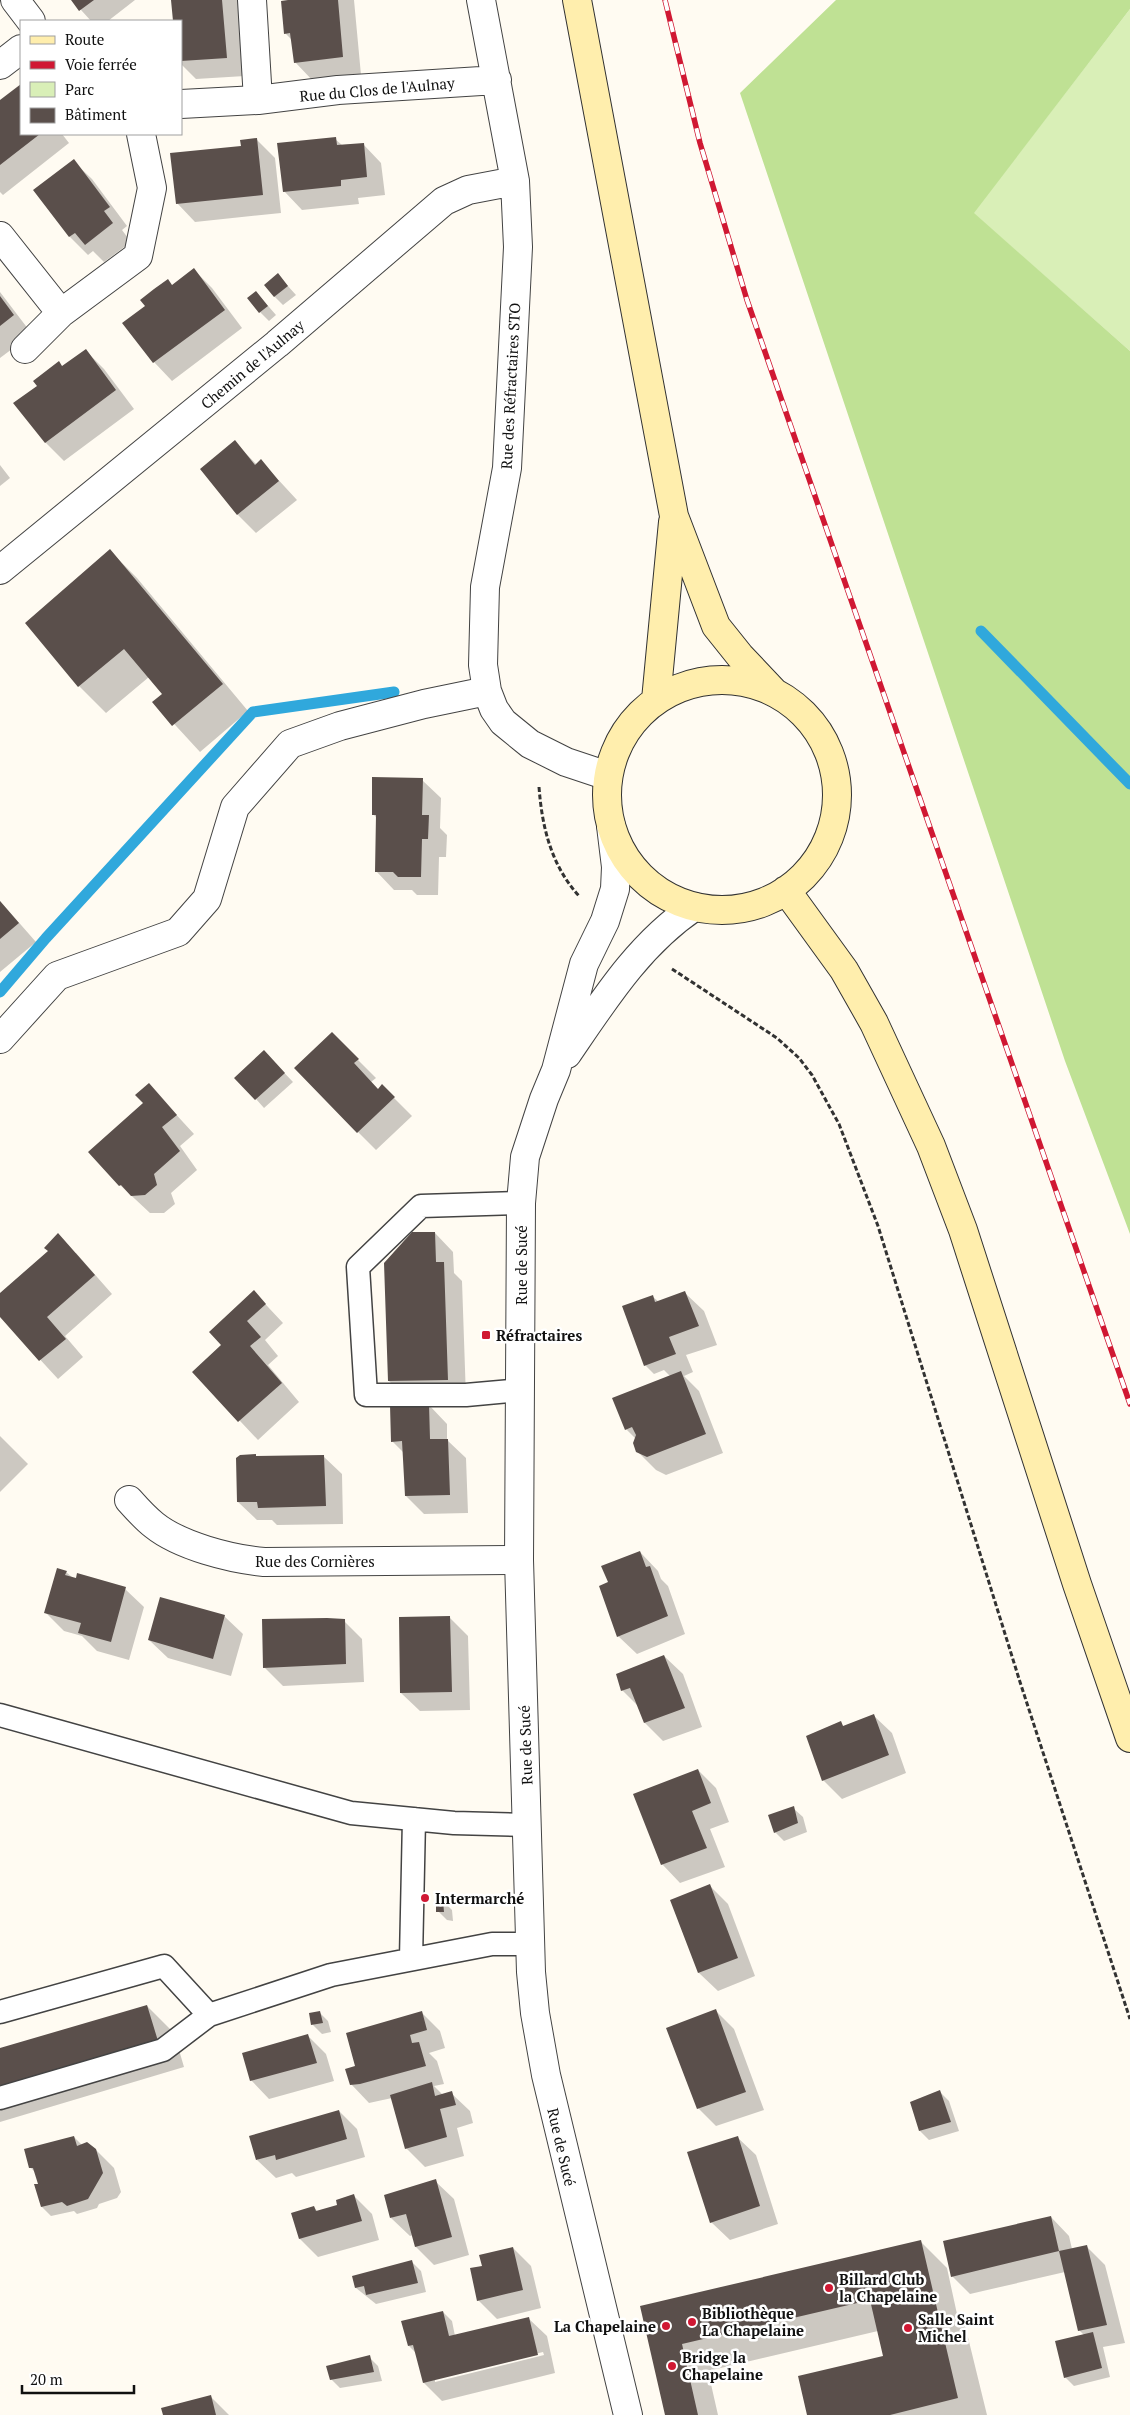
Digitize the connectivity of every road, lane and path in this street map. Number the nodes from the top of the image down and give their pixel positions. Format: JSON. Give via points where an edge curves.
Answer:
{"nodes":[{"id":1,"x":15,"y":0,"type":"edge"},
{"id":2,"x":252,"y":0,"type":"edge"},
{"id":3,"x":481,"y":0,"type":"edge"},
{"id":4,"x":576,"y":0,"type":"edge"},
{"id":5,"x":30,"y":20,"type":"edge"},
{"id":6,"x":20,"y":50,"type":"edge"},
{"id":7,"x":0,"y":65,"type":"edge"},
{"id":8,"x":497,"y":80,"type":"junction"},
{"id":9,"x":258,"y":100,"type":"junction"},
{"id":10,"x":182,"y":104,"type":"edge"},
{"id":11,"x":141,"y":135,"type":"edge"},
{"id":12,"x":515,"y":181,"type":"junction"},
{"id":13,"x":0,"y":236,"type":"edge"},
{"id":14,"x":61,"y":313,"type":"junction"},
{"id":15,"x":25,"y":349,"type":"dead end"},
{"id":16,"x":674,"y":516,"type":"junction"},
{"id":17,"x":0,"y":570,"type":"edge"},
{"id":18,"x":487,"y":691,"type":"junction"},
{"id":19,"x":774,"y":692,"type":"junction"},
{"id":20,"x":656,"y":700,"type":"junction"},
{"id":21,"x":540,"y":751,"type":"junction"},
{"id":22,"x":608,"y":776,"type":"junction"},
{"id":23,"x":610,"y":826,"type":"junction"},
{"id":24,"x":786,"y":890,"type":"junction"},
{"id":25,"x":694,"y":907,"type":"junction"},
{"id":26,"x":606,"y":921,"type":"junction"},
{"id":27,"x":644,"y":950,"type":"junction"},
{"id":28,"x":0,"y":1038,"type":"edge"},
{"id":29,"x":556,"y":1070,"type":"junction"},
{"id":30,"x":521,"y":1203,"type":"junction"},
{"id":31,"x":521,"y":1390,"type":"junction"},
{"id":32,"x":129,"y":1500,"type":"dead end"},
{"id":33,"x":519,"y":1560,"type":"junction"},
{"id":34,"x":0,"y":1715,"type":"edge"},
{"id":35,"x":1130,"y":1738,"type":"edge"},
{"id":36,"x":414,"y":1819,"type":"junction"},
{"id":37,"x":528,"y":1825,"type":"junction"},
{"id":38,"x":531,"y":1944,"type":"junction"},
{"id":39,"x":411,"y":1959,"type":"junction"},
{"id":40,"x":0,"y":2012,"type":"edge"},
{"id":41,"x":210,"y":2015,"type":"junction"},
{"id":42,"x":1130,"y":2019,"type":"edge"},
{"id":43,"x":0,"y":2098,"type":"edge"},
{"id":44,"x":628,"y":2415,"type":"edge"}],
"edges":[{"from":1,"to":5,"type":"street"},
{"from":2,"to":9,"type":"street"},
{"from":3,"to":8,"type":"street","name":"Rue des Réfractaires STO"},
{"from":4,"to":16,"type":"main road"},
{"from":6,"to":7,"type":"street"},
{"from":8,"to":9,"type":"street","name":"Rue du Clos de l'Aulnay","via":[[338,90]]},
{"from":8,"to":12,"type":"street","name":"Rue des Réfractaires STO"},
{"from":9,"to":10,"type":"street","name":"Rue du Clos de l'Aulnay"},
{"from":11,"to":14,"type":"street","via":[[152,188],[138,256]]},
{"from":12,"to":17,"type":"street","name":"Chemin de l'Aulnay","via":[[468,190],[444,201],[277,344]]},
{"from":12,"to":18,"type":"street","name":"Rue des Réfractaires STO","via":[[518,247],[507,468],[485,587],[483,665]]},
{"from":13,"to":14,"type":"street"},
{"from":14,"to":15,"type":"street"},
{"from":16,"to":19,"type":"main road","via":[[716,626]]},
{"from":16,"to":20,"type":"main road"},
{"from":18,"to":21,"type":"street","name":"Rue des Réfractaires STO","via":[[503,722]]},
{"from":18,"to":28,"type":"street","via":[[368,719],[290,744],[235,807],[207,899],[178,932],[57,976]]},
{"from":19,"to":20,"type":"main road","via":[[722,679],[688,685]]},
{"from":19,"to":24,"type":"main road","via":[[792,703],[821,735],[830,755],[837,790],[835,819],[828,840],[812,865]]},
{"from":20,"to":22,"type":"main road","via":[[624,733]]},
{"from":21,"to":22,"type":"street","name":"Rue des Réfractaires STO"},
{"from":21,"to":26,"type":"path","via":[[541,810],[548,842],[571,887],[593,913]]},
{"from":22,"to":23,"type":"main road","via":[[606,801]]},
{"from":23,"to":25,"type":"main road","via":[[633,869],[671,899]]},
{"from":23,"to":26,"type":"street","name":"Rue de Sucé","via":[[616,867],[615,889]]},
{"from":24,"to":25,"type":"main road","via":[[765,902],[742,908]]},
{"from":24,"to":35,"type":"main road","via":[[844,970],[874,1023],[930,1146],[963,1230]]},
{"from":25,"to":27,"type":"street","name":"Rue de Sucé"},
{"from":26,"to":29,"type":"street","name":"Rue de Sucé","via":[[584,964]]},
{"from":27,"to":29,"type":"street","name":"Rue de Sucé","via":[[618,981]]},
{"from":27,"to":42,"type":"path","via":[[778,1038],[812,1075],[840,1124],[878,1226],[1020,1682]]},
{"from":29,"to":30,"type":"street","name":"Rue de Sucé","via":[[525,1157]]},
{"from":30,"to":31,"type":"street","name":"Rue de Sucé"},
{"from":30,"to":31,"type":"lane","via":[[421,1206],[358,1267],[366,1394],[466,1395]]},
{"from":31,"to":33,"type":"street","name":"Rue de Sucé"},
{"from":32,"to":33,"type":"street","name":"Rue des Cornières","via":[[154,1525],[178,1539],[242,1560]]},
{"from":33,"to":37,"type":"street","name":"Rue de Sucé"},
{"from":34,"to":36,"type":"lane","via":[[351,1813]]},
{"from":36,"to":37,"type":"lane"},
{"from":36,"to":39,"type":"lane"},
{"from":37,"to":38,"type":"street","name":"Rue de Sucé"},
{"from":38,"to":39,"type":"lane","via":[[492,1944]]},
{"from":38,"to":44,"type":"street","name":"Rue de Sucé","via":[[535,2013],[546,2075]]},
{"from":39,"to":41,"type":"lane","via":[[331,1975]]},
{"from":40,"to":41,"type":"lane","via":[[164,1966]]},
{"from":41,"to":43,"type":"lane","via":[[163,2050]]}]}
